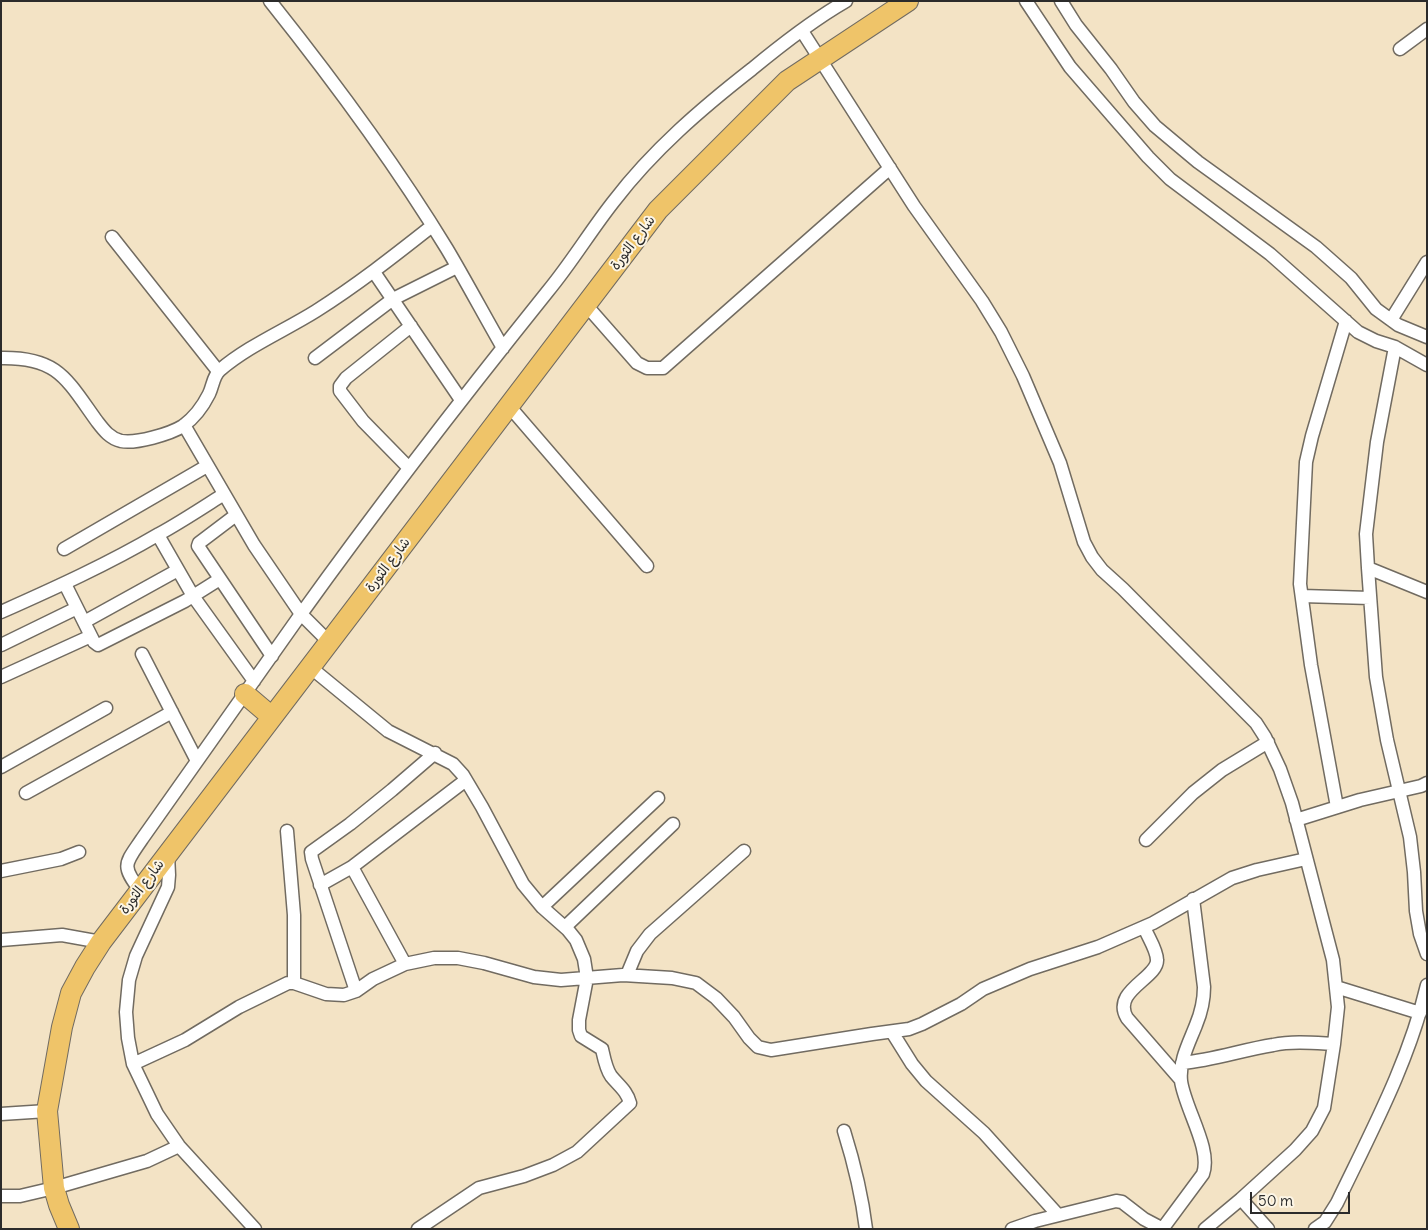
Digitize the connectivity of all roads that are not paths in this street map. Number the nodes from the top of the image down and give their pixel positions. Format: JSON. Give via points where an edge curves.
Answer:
{"nodes":[{"id":1,"x":270,"y":1,"type":"edge"},
{"id":2,"x":846,"y":1,"type":"edge"},
{"id":3,"x":908,"y":1,"type":"edge"},
{"id":4,"x":1026,"y":1,"type":"edge"},
{"id":5,"x":1061,"y":1,"type":"edge"},
{"id":6,"x":1427,"y":29,"type":"edge"},
{"id":7,"x":802,"y":31,"type":"junction"},
{"id":8,"x":1400,"y":49,"type":"dead end"},
{"id":9,"x":820,"y":60,"type":"junction"},
{"id":10,"x":890,"y":168,"type":"junction"},
{"id":11,"x":432,"y":226,"type":"junction"},
{"id":12,"x":112,"y":237,"type":"dead end"},
{"id":13,"x":1427,"y":262,"type":"edge"},
{"id":14,"x":457,"y":267,"type":"junction"},
{"id":15,"x":374,"y":272,"type":"junction"},
{"id":16,"x":393,"y":299,"type":"junction"},
{"id":17,"x":586,"y":305,"type":"junction"},
{"id":18,"x":1391,"y":320,"type":"junction"},
{"id":19,"x":1346,"y":321,"type":"junction"},
{"id":20,"x":411,"y":326,"type":"junction"},
{"id":21,"x":1427,"y":337,"type":"edge"},
{"id":22,"x":1396,"y":347,"type":"junction"},
{"id":23,"x":503,"y":348,"type":"junction"},
{"id":24,"x":1,"y":358,"type":"edge"},
{"id":25,"x":315,"y":358,"type":"dead end"},
{"id":26,"x":1427,"y":365,"type":"edge"},
{"id":27,"x":218,"y":371,"type":"junction"},
{"id":28,"x":461,"y":400,"type":"junction"},
{"id":29,"x":509,"y":406,"type":"junction"},
{"id":30,"x":184,"y":425,"type":"junction"},
{"id":31,"x":207,"y":466,"type":"junction"},
{"id":32,"x":408,"y":467,"type":"junction"},
{"id":33,"x":224,"y":494,"type":"junction"},
{"id":34,"x":236,"y":515,"type":"junction"},
{"id":35,"x":158,"y":535,"type":"junction"},
{"id":36,"x":64,"y":549,"type":"dead end"},
{"id":37,"x":647,"y":566,"type":"dead end"},
{"id":38,"x":1368,"y":568,"type":"junction"},
{"id":39,"x":178,"y":570,"type":"junction"},
{"id":40,"x":220,"y":579,"type":"junction"},
{"id":41,"x":65,"y":584,"type":"junction"},
{"id":42,"x":1427,"y":592,"type":"edge"},
{"id":43,"x":193,"y":596,"type":"junction"},
{"id":44,"x":1302,"y":596,"type":"junction"},
{"id":45,"x":1370,"y":598,"type":"junction"},
{"id":46,"x":78,"y":608,"type":"junction"},
{"id":47,"x":1,"y":612,"type":"edge"},
{"id":48,"x":301,"y":614,"type":"junction"},
{"id":49,"x":84,"y":622,"type":"junction"},
{"id":50,"x":91,"y":636,"type":"junction"},
{"id":51,"x":329,"y":642,"type":"junction"},
{"id":52,"x":1,"y":645,"type":"edge"},
{"id":53,"x":142,"y":654,"type":"dead end"},
{"id":54,"x":272,"y":656,"type":"junction"},
{"id":55,"x":310,"y":667,"type":"junction"},
{"id":56,"x":1,"y":677,"type":"edge"},
{"id":57,"x":250,"y":687,"type":"junction"},
{"id":58,"x":106,"y":708,"type":"dead end"},
{"id":59,"x":172,"y":712,"type":"junction"},
{"id":60,"x":272,"y":716,"type":"junction"},
{"id":61,"x":1268,"y":742,"type":"junction"},
{"id":62,"x":434,"y":753,"type":"junction"},
{"id":63,"x":197,"y":761,"type":"junction"},
{"id":64,"x":1,"y":767,"type":"edge"},
{"id":65,"x":466,"y":780,"type":"junction"},
{"id":66,"x":1427,"y":783,"type":"edge"},
{"id":67,"x":1400,"y":791,"type":"junction"},
{"id":68,"x":26,"y":793,"type":"dead end"},
{"id":69,"x":658,"y":798,"type":"dead end"},
{"id":70,"x":1337,"y":807,"type":"junction"},
{"id":71,"x":1296,"y":820,"type":"junction"},
{"id":72,"x":673,"y":824,"type":"dead end"},
{"id":73,"x":287,"y":831,"type":"dead end"},
{"id":74,"x":1146,"y":840,"type":"dead end"},
{"id":75,"x":744,"y":851,"type":"dead end"},
{"id":76,"x":79,"y":852,"type":"dead end"},
{"id":77,"x":168,"y":854,"type":"junction"},
{"id":78,"x":1306,"y":859,"type":"junction"},
{"id":79,"x":352,"y":867,"type":"junction"},
{"id":80,"x":1,"y":871,"type":"edge"},
{"id":81,"x":320,"y":886,"type":"junction"},
{"id":82,"x":140,"y":890,"type":"junction"},
{"id":83,"x":1193,"y":899,"type":"junction"},
{"id":84,"x":542,"y":907,"type":"junction"},
{"id":85,"x":565,"y":927,"type":"junction"},
{"id":86,"x":1144,"y":927,"type":"junction"},
{"id":87,"x":1,"y":940,"type":"edge"},
{"id":88,"x":101,"y":942,"type":"junction"},
{"id":89,"x":1427,"y":954,"type":"edge"},
{"id":90,"x":405,"y":964,"type":"junction"},
{"id":91,"x":628,"y":975,"type":"junction"},
{"id":92,"x":587,"y":978,"type":"junction"},
{"id":93,"x":294,"y":983,"type":"junction"},
{"id":94,"x":1427,"y":985,"type":"edge"},
{"id":95,"x":1336,"y":987,"type":"junction"},
{"id":96,"x":356,"y":991,"type":"junction"},
{"id":97,"x":1420,"y":1013,"type":"junction"},
{"id":98,"x":892,"y":1032,"type":"junction"},
{"id":99,"x":1334,"y":1044,"type":"junction"},
{"id":100,"x":1182,"y":1063,"type":"junction"},
{"id":101,"x":133,"y":1064,"type":"junction"},
{"id":102,"x":1181,"y":1080,"type":"junction"},
{"id":103,"x":48,"y":1111,"type":"junction"},
{"id":104,"x":1,"y":1114,"type":"edge"},
{"id":105,"x":844,"y":1131,"type":"dead end"},
{"id":106,"x":179,"y":1146,"type":"junction"},
{"id":107,"x":54,"y":1188,"type":"junction"},
{"id":108,"x":1,"y":1196,"type":"edge"},
{"id":109,"x":1241,"y":1200,"type":"junction"},
{"id":110,"x":1058,"y":1215,"type":"junction"},
{"id":111,"x":1163,"y":1228,"type":"edge"},
{"id":112,"x":68,"y":1229,"type":"edge"},
{"id":113,"x":255,"y":1229,"type":"edge"},
{"id":114,"x":418,"y":1229,"type":"edge"},
{"id":115,"x":866,"y":1229,"type":"edge"},
{"id":116,"x":1012,"y":1229,"type":"edge"},
{"id":117,"x":1205,"y":1229,"type":"edge"},
{"id":118,"x":1268,"y":1229,"type":"edge"},
{"id":119,"x":1315,"y":1229,"type":"edge"}],
"edges":[{"from":1,"to":11,"type":"street","via":[[327,74]]},
{"from":2,"to":7,"type":"street"},
{"from":3,"to":9,"type":"main road","name":"شارع الثورة"},
{"from":4,"to":19,"type":"street","via":[[1070,67],[1170,179],[1270,254]]},
{"from":5,"to":18,"type":"street","via":[[1155,126],[1198,162],[1316,246],[1350,278],[1376,309]]},
{"from":6,"to":8,"type":"street"},
{"from":7,"to":9,"type":"street"},
{"from":7,"to":23,"type":"street","via":[[706,105],[642,167]]},
{"from":9,"to":10,"type":"street"},
{"from":9,"to":17,"type":"main road","name":"شارع الثورة","via":[[787,81],[658,210]]},
{"from":10,"to":17,"type":"street","via":[[663,368],[647,368],[637,363]]},
{"from":10,"to":61,"type":"street","via":[[1001,332],[1060,463],[1084,542],[1092,557],[1256,723]]},
{"from":11,"to":14,"type":"street"},
{"from":11,"to":15,"type":"street"},
{"from":12,"to":27,"type":"street"},
{"from":13,"to":18,"type":"street"},
{"from":14,"to":16,"type":"street"},
{"from":14,"to":23,"type":"street"},
{"from":15,"to":16,"type":"street"},
{"from":15,"to":27,"type":"street"},
{"from":16,"to":20,"type":"street"},
{"from":16,"to":25,"type":"street"},
{"from":17,"to":29,"type":"main road","name":"شارع الثورة"},
{"from":18,"to":21,"type":"street"},
{"from":19,"to":22,"type":"street","via":[[1358,332]]},
{"from":19,"to":44,"type":"street","via":[[1306,462]]},
{"from":20,"to":28,"type":"street"},
{"from":20,"to":32,"type":"street","via":[[340,386],[340,391],[363,421]]},
{"from":22,"to":26,"type":"street"},
{"from":22,"to":38,"type":"street","via":[[1377,442],[1366,534]]},
{"from":23,"to":28,"type":"street"},
{"from":24,"to":30,"type":"street","via":[[36,361],[56,370],[112,438],[124,441],[151,438]]},
{"from":27,"to":30,"type":"street","via":[[208,396]]},
{"from":28,"to":32,"type":"street"},
{"from":29,"to":37,"type":"street"},
{"from":29,"to":51,"type":"main road","name":"شارع الثورة"},
{"from":30,"to":31,"type":"street"},
{"from":31,"to":33,"type":"street"},
{"from":31,"to":36,"type":"street"},
{"from":32,"to":48,"type":"street"},
{"from":33,"to":34,"type":"street"},
{"from":33,"to":35,"type":"street"},
{"from":34,"to":40,"type":"street","via":[[198,545]]},
{"from":34,"to":48,"type":"street"},
{"from":35,"to":39,"type":"street"},
{"from":35,"to":41,"type":"street"},
{"from":38,"to":42,"type":"street"},
{"from":38,"to":45,"type":"street"},
{"from":39,"to":43,"type":"street"},
{"from":39,"to":49,"type":"street"},
{"from":40,"to":43,"type":"street"},
{"from":40,"to":54,"type":"street"},
{"from":41,"to":46,"type":"street"},
{"from":41,"to":47,"type":"street"},
{"from":43,"to":50,"type":"street","via":[[101,644],[96,644]]},
{"from":43,"to":57,"type":"street"},
{"from":44,"to":45,"type":"street"},
{"from":44,"to":70,"type":"street"},
{"from":45,"to":67,"type":"street","via":[[1376,677]]},
{"from":46,"to":49,"type":"street"},
{"from":46,"to":52,"type":"street"},
{"from":48,"to":51,"type":"street"},
{"from":48,"to":54,"type":"street"},
{"from":49,"to":50,"type":"street"},
{"from":50,"to":56,"type":"street"},
{"from":51,"to":55,"type":"main road","name":"شارع الثورة"},
{"from":53,"to":59,"type":"street"},
{"from":54,"to":57,"type":"street"},
{"from":55,"to":60,"type":"main road","name":"شارع الثورة"},
{"from":55,"to":62,"type":"street","via":[[388,730]]},
{"from":57,"to":60,"type":"main road"},
{"from":57,"to":63,"type":"street"},
{"from":58,"to":64,"type":"street"},
{"from":59,"to":63,"type":"street"},
{"from":59,"to":68,"type":"street"},
{"from":60,"to":77,"type":"main road","name":"شارع الثورة"},
{"from":61,"to":71,"type":"street"},
{"from":61,"to":74,"type":"street","via":[[1222,770],[1193,793]]},
{"from":62,"to":65,"type":"street","via":[[453,764]]},
{"from":62,"to":81,"type":"street","via":[[385,796],[311,852]]},
{"from":63,"to":82,"type":"street","via":[[127,862],[128,873]]},
{"from":65,"to":79,"type":"street"},
{"from":65,"to":84,"type":"street","via":[[523,884]]},
{"from":66,"to":67,"type":"street"},
{"from":67,"to":70,"type":"street"},
{"from":67,"to":89,"type":"street","via":[[1410,836],[1416,911]]},
{"from":69,"to":84,"type":"street"},
{"from":70,"to":71,"type":"street"},
{"from":71,"to":78,"type":"street"},
{"from":72,"to":85,"type":"street"},
{"from":73,"to":93,"type":"street","via":[[294,915]]},
{"from":75,"to":91,"type":"street","via":[[650,934],[637,951]]},
{"from":76,"to":80,"type":"street","via":[[29,867]]},
{"from":77,"to":82,"type":"main road","name":"شارع الثورة"},
{"from":77,"to":101,"type":"street","via":[[168,887],[136,956],[129,980],[126,1012]]},
{"from":78,"to":83,"type":"street","via":[[1232,878]]},
{"from":78,"to":95,"type":"street","via":[[1333,960]]},
{"from":79,"to":81,"type":"street"},
{"from":79,"to":90,"type":"street"},
{"from":81,"to":96,"type":"street"},
{"from":82,"to":88,"type":"main road","name":"شارع الثورة"},
{"from":83,"to":86,"type":"street"},
{"from":83,"to":100,"type":"street","via":[[1204,994]]},
{"from":84,"to":85,"type":"street"},
{"from":85,"to":92,"type":"street","via":[[581,950]]},
{"from":86,"to":98,"type":"street","via":[[1098,947],[1030,969],[983,989],[922,1024]]},
{"from":86,"to":102,"type":"street","via":[[1157,963],[1136,986],[1123,1009],[1127,1018]]},
{"from":87,"to":88,"type":"street","via":[[62,935]]},
{"from":88,"to":103,"type":"main road","name":"شارع الثورة","via":[[71,993]]},
{"from":90,"to":92,"type":"street","via":[[434,958],[458,958],[534,977]]},
{"from":90,"to":96,"type":"street"},
{"from":91,"to":92,"type":"street"},
{"from":91,"to":98,"type":"street","via":[[672,978],[696,984],[716,998],[758,1047],[771,1050]]},
{"from":92,"to":114,"type":"street","via":[[579,1020],[581,1036],[602,1049],[611,1076],[619,1083],[630,1103],[577,1152],[524,1176],[479,1188]]},
{"from":93,"to":96,"type":"street","via":[[326,994],[344,995]]},
{"from":93,"to":101,"type":"street","via":[[248,1003],[185,1040]]},
{"from":94,"to":97,"type":"street"},
{"from":95,"to":97,"type":"street"},
{"from":95,"to":99,"type":"street","via":[[1338,1007]]},
{"from":97,"to":119,"type":"street","via":[[1398,1074],[1337,1203],[1325,1222]]},
{"from":98,"to":110,"type":"street","via":[[926,1081],[984,1133]]},
{"from":99,"to":100,"type":"street","via":[[1274,1044]]},
{"from":99,"to":109,"type":"street","via":[[1324,1108],[1312,1131]]},
{"from":100,"to":102,"type":"street"},
{"from":101,"to":106,"type":"street","via":[[157,1114]]},
{"from":102,"to":111,"type":"street","via":[[1206,1165],[1203,1174]]},
{"from":103,"to":104,"type":"street"},
{"from":103,"to":107,"type":"main road","name":"شارع الثورة"},
{"from":105,"to":115,"type":"street"},
{"from":106,"to":107,"type":"street","via":[[147,1161]]},
{"from":106,"to":113,"type":"street"},
{"from":107,"to":108,"type":"street","via":[[20,1196]]},
{"from":107,"to":112,"type":"main road","name":"شارع الثورة"},
{"from":109,"to":117,"type":"street"},
{"from":109,"to":118,"type":"street"},
{"from":110,"to":111,"type":"street","via":[[1116,1201]]},
{"from":110,"to":116,"type":"street"}]}
